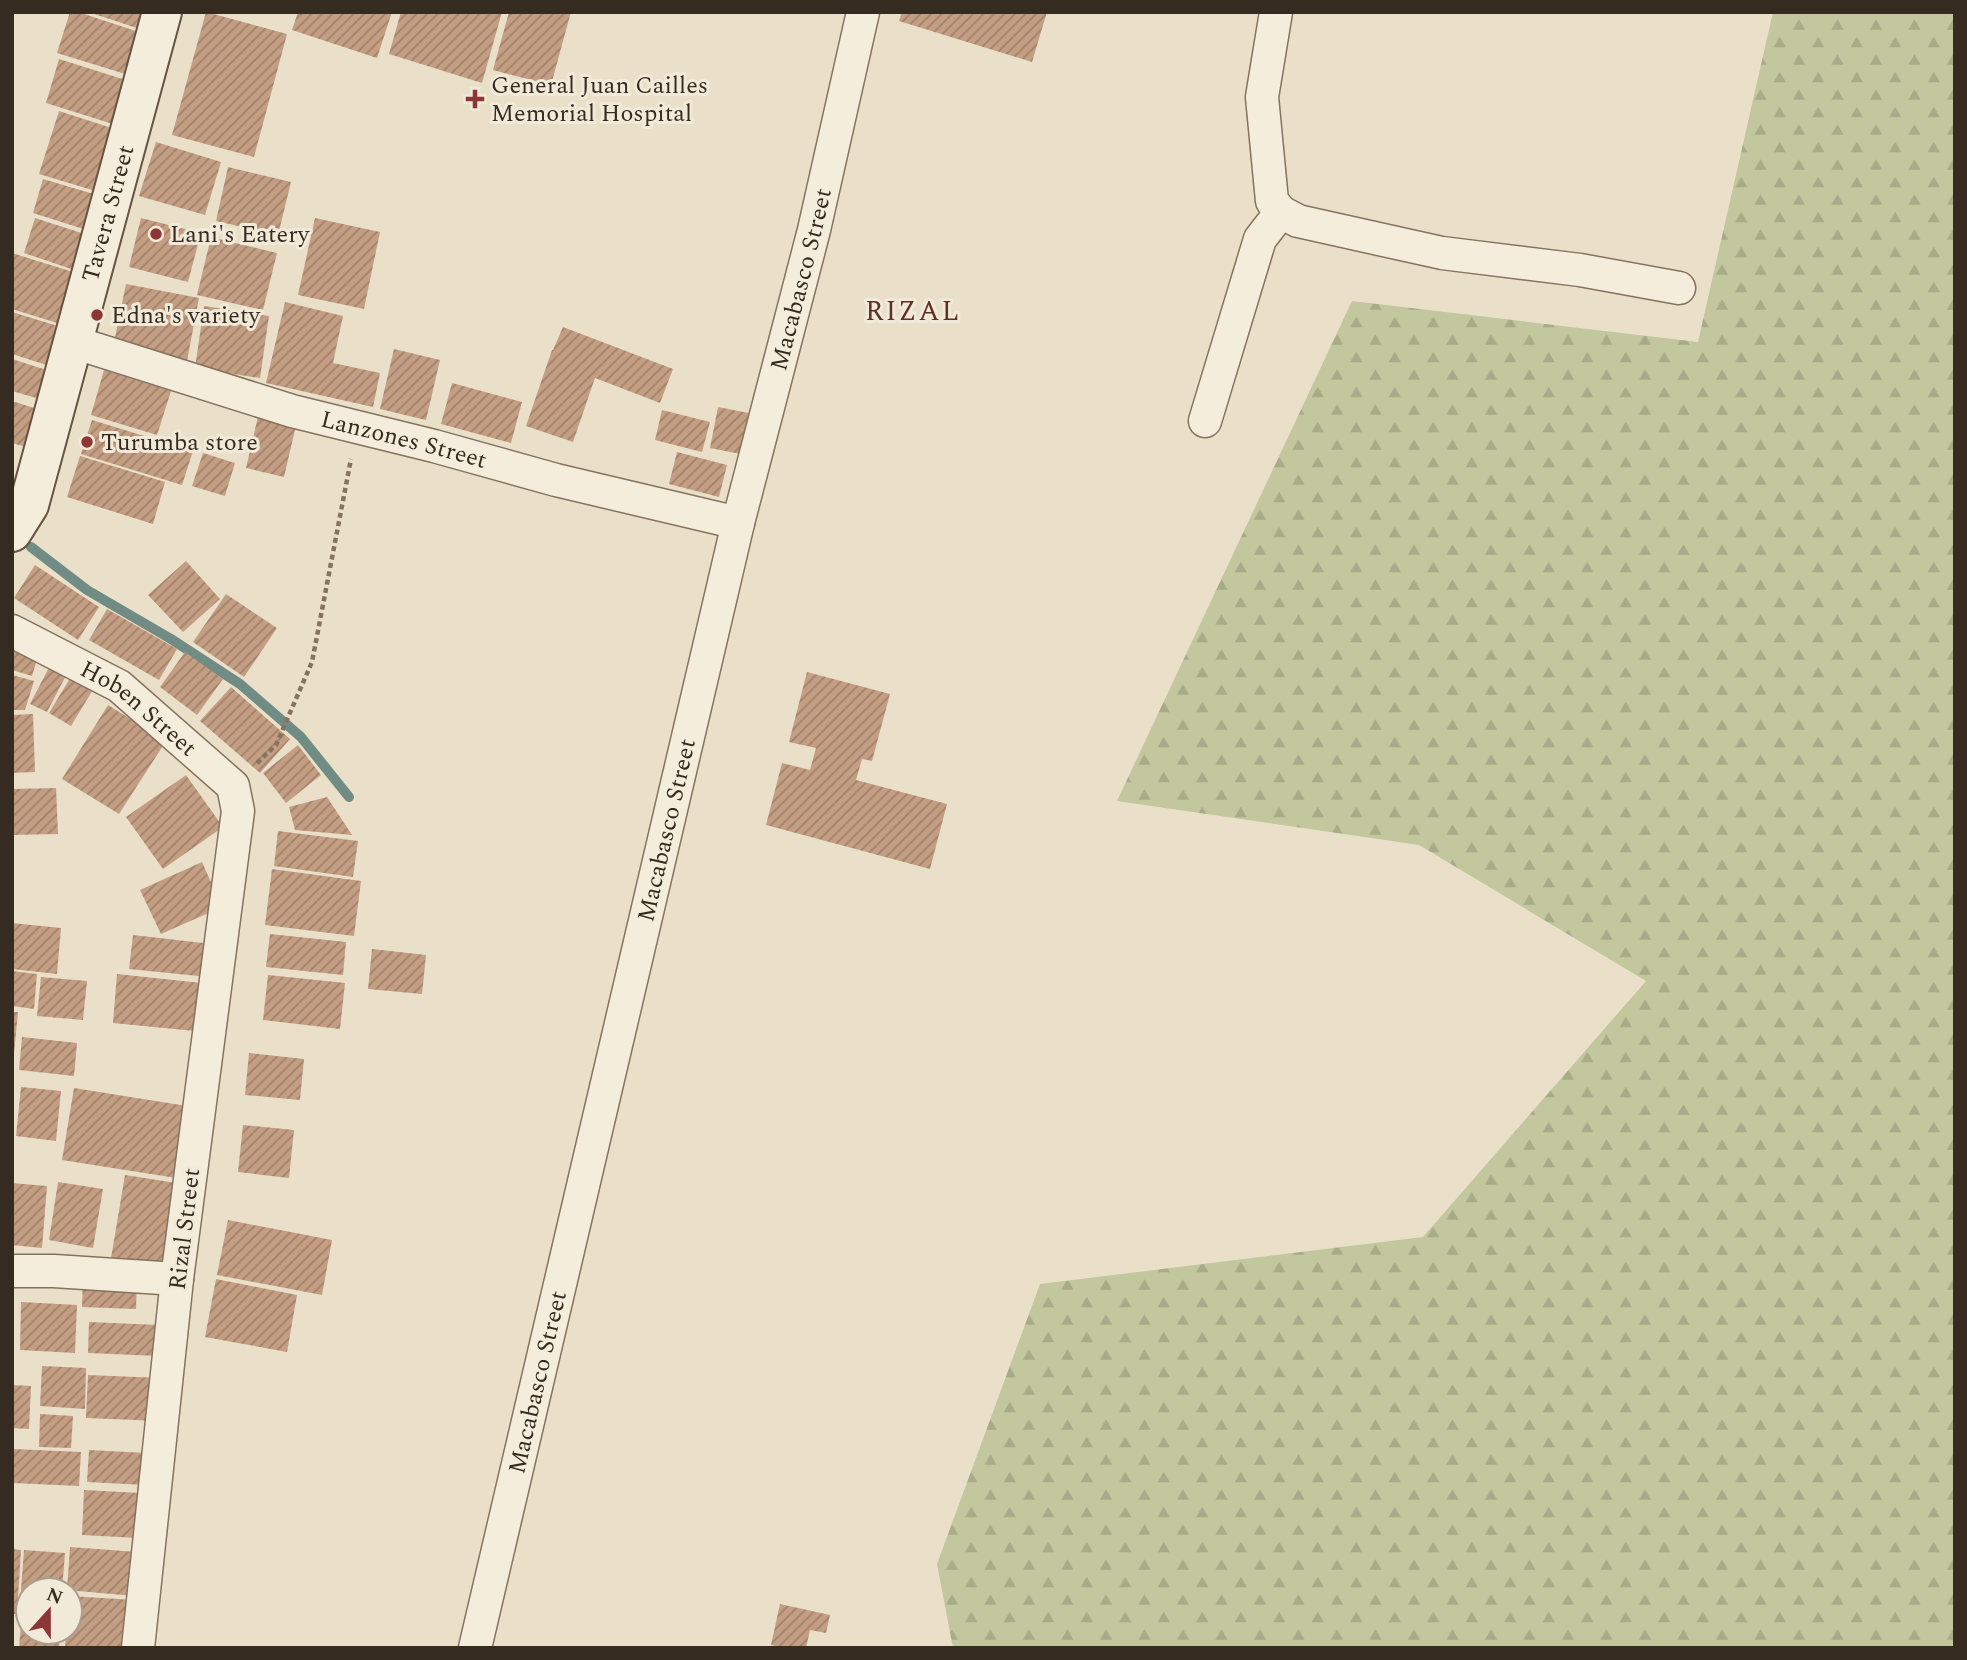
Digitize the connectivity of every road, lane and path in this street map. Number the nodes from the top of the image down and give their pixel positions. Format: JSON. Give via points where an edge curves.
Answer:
{"nodes":[{"id":1,"x":162,"y":12,"type":"edge"},
{"id":2,"x":863,"y":12,"type":"edge"},
{"id":3,"x":1276,"y":12,"type":"edge"},
{"id":4,"x":1281,"y":212,"type":"junction"},
{"id":5,"x":1679,"y":288,"type":"dead end"},
{"id":6,"x":73,"y":342,"type":"junction"},
{"id":7,"x":1205,"y":421,"type":"dead end"},
{"id":8,"x":356,"y":427,"type":"junction"},
{"id":9,"x":738,"y":523,"type":"junction"},
{"id":10,"x":12,"y":532,"type":"edge"},
{"id":11,"x":12,"y":631,"type":"edge"},
{"id":12,"x":235,"y":799,"type":"junction"},
{"id":13,"x":12,"y":1270,"type":"edge"},
{"id":14,"x":177,"y":1279,"type":"junction"},
{"id":15,"x":138,"y":1648,"type":"edge"},
{"id":16,"x":475,"y":1648,"type":"edge"}],
"edges":[{"from":1,"to":6,"type":"main road","name":"Tavera Street"},
{"from":2,"to":9,"type":"street","name":"Macabasco Street","via":[[814,230]]},
{"from":3,"to":4,"type":"street","via":[[1262,97],[1272,201]]},
{"from":4,"to":5,"type":"street","via":[[1298,221],[1441,253]]},
{"from":4,"to":7,"type":"street","via":[[1260,239]]},
{"from":6,"to":8,"type":"street","name":"Lanzones Street"},
{"from":6,"to":10,"type":"main road","name":"Tavera Street","via":[[29,505]]},
{"from":8,"to":9,"type":"street","name":"Lanzones Street"},
{"from":8,"to":12,"type":"path","via":[[313,662],[276,745]]},
{"from":9,"to":16,"type":"street","name":"Macabasco Street"},
{"from":11,"to":12,"type":"street","name":"Hoben Street","via":[[119,686]]},
{"from":12,"to":14,"type":"street","name":"Rizal Street"},
{"from":13,"to":14,"type":"street"},
{"from":14,"to":15,"type":"street","name":"Rizal Street"}]}
